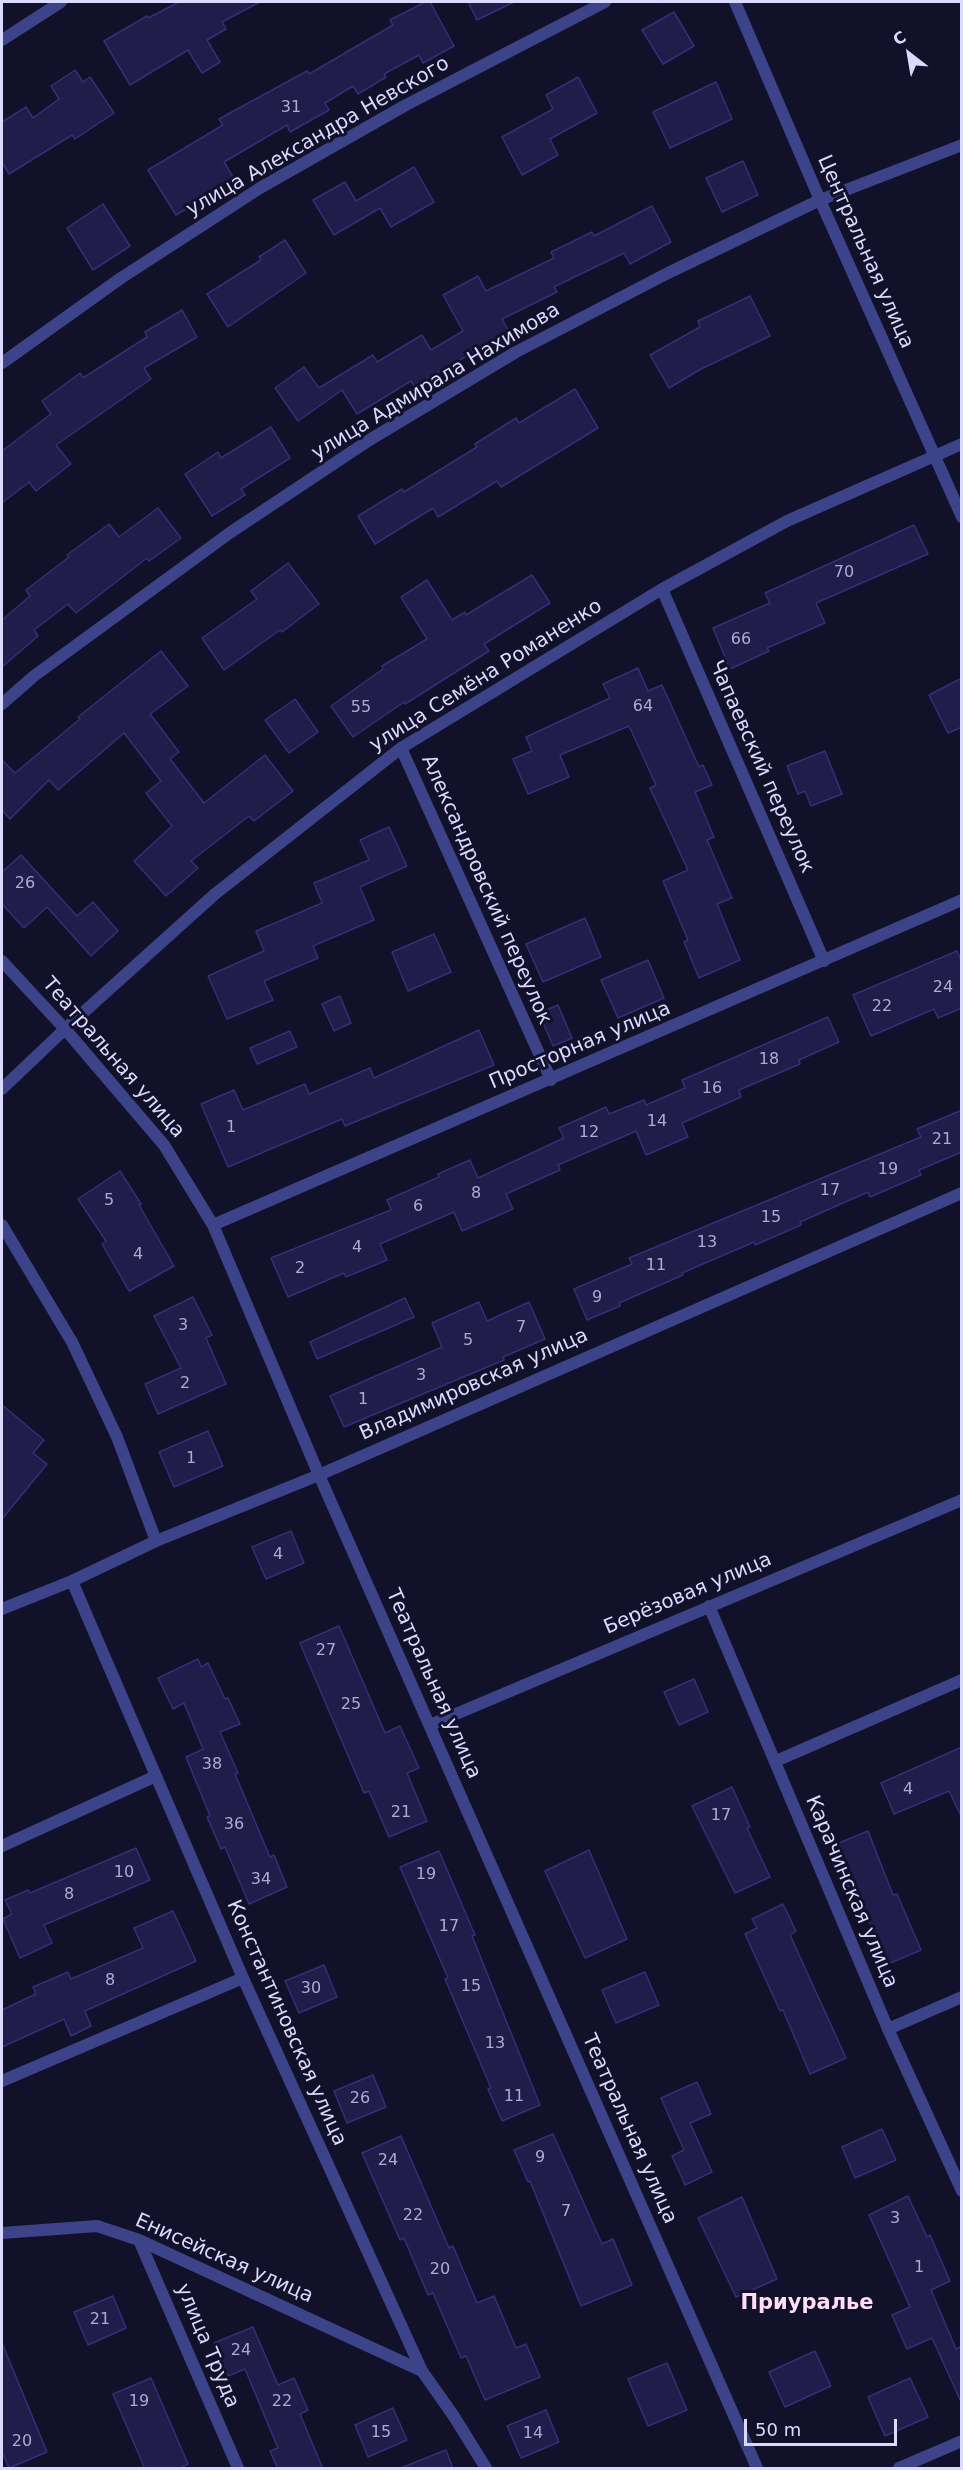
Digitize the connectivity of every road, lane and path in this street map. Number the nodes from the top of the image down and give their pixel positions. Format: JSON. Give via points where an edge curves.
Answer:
{"nodes":[{"id":1,"x":61,"y":2,"type":"edge"},
{"id":2,"x":605,"y":2,"type":"edge"},
{"id":3,"x":735,"y":2,"type":"edge"},
{"id":4,"x":2,"y":40,"type":"edge"},
{"id":5,"x":962,"y":145,"type":"edge"},
{"id":6,"x":820,"y":200,"type":"junction"},
{"id":7,"x":2,"y":363,"type":"edge"},
{"id":8,"x":962,"y":444,"type":"edge"},
{"id":9,"x":934,"y":455,"type":"junction"},
{"id":10,"x":962,"y":517,"type":"edge"},
{"id":11,"x":662,"y":589,"type":"junction"},
{"id":12,"x":2,"y":704,"type":"edge"},
{"id":13,"x":401,"y":748,"type":"junction"},
{"id":14,"x":962,"y":900,"type":"edge"},
{"id":15,"x":2,"y":961,"type":"edge"},
{"id":16,"x":825,"y":961,"type":"junction"},
{"id":17,"x":65,"y":1029,"type":"junction"},
{"id":18,"x":551,"y":1080,"type":"junction"},
{"id":19,"x":2,"y":1089,"type":"edge"},
{"id":20,"x":962,"y":1193,"type":"edge"},
{"id":21,"x":2,"y":1225,"type":"edge"},
{"id":22,"x":213,"y":1225,"type":"junction"},
{"id":23,"x":319,"y":1475,"type":"junction"},
{"id":24,"x":962,"y":1500,"type":"edge"},
{"id":25,"x":156,"y":1541,"type":"junction"},
{"id":26,"x":72,"y":1581,"type":"junction"},
{"id":27,"x":709,"y":1606,"type":"junction"},
{"id":28,"x":2,"y":1610,"type":"edge"},
{"id":29,"x":962,"y":1680,"type":"edge"},
{"id":30,"x":430,"y":1725,"type":"junction"},
{"id":31,"x":776,"y":1761,"type":"junction"},
{"id":32,"x":156,"y":1776,"type":"junction"},
{"id":33,"x":2,"y":1846,"type":"edge"},
{"id":34,"x":243,"y":1978,"type":"junction"},
{"id":35,"x":962,"y":1997,"type":"edge"},
{"id":36,"x":888,"y":2029,"type":"junction"},
{"id":37,"x":2,"y":2081,"type":"edge"},
{"id":38,"x":962,"y":2191,"type":"edge"},
{"id":39,"x":2,"y":2233,"type":"edge"},
{"id":40,"x":139,"y":2240,"type":"junction"},
{"id":41,"x":422,"y":2371,"type":"junction"},
{"id":42,"x":962,"y":2441,"type":"edge"},
{"id":43,"x":238,"y":2469,"type":"edge"},
{"id":44,"x":486,"y":2469,"type":"edge"},
{"id":45,"x":757,"y":2469,"type":"edge"},
{"id":46,"x":899,"y":2469,"type":"edge"}],
"edges":[{"from":1,"to":4,"type":"street"},
{"from":2,"to":7,"type":"street","name":"улица Александра Невского","via":[[406,105],[260,188],[121,278]]},
{"from":3,"to":6,"type":"street","name":"Центральная улица"},
{"from":5,"to":6,"type":"street","name":"улица Адмирала Нахимова"},
{"from":6,"to":9,"type":"street","name":"Центральная улица"},
{"from":6,"to":12,"type":"street","name":"улица Адмирала Нахимова","via":[[516,352],[371,440],[231,532],[34,676]]},
{"from":8,"to":9,"type":"street","name":"улица Семёна Романенко"},
{"from":9,"to":10,"type":"street","name":"Центральная улица"},
{"from":9,"to":11,"type":"street","name":"улица Семёна Романенко","via":[[787,521]]},
{"from":11,"to":13,"type":"street","name":"улица Семёна Романенко"},
{"from":11,"to":16,"type":"street","name":"Чапаевский переулок"},
{"from":13,"to":17,"type":"street","name":"улица Семёна Романенко","via":[[215,894]]},
{"from":13,"to":18,"type":"street","name":"Александровский переулок"},
{"from":14,"to":16,"type":"street","name":"Просторная улица"},
{"from":15,"to":17,"type":"street","name":"Театральная улица"},
{"from":16,"to":18,"type":"street","name":"Просторная улица"},
{"from":17,"to":19,"type":"street","name":"улица Семёна Романенко"},
{"from":17,"to":22,"type":"street","name":"Театральная улица","via":[[164,1145]]},
{"from":18,"to":22,"type":"street","name":"Просторная улица"},
{"from":20,"to":23,"type":"street","name":"Владимировская улица"},
{"from":21,"to":25,"type":"street","via":[[72,1342],[117,1437]]},
{"from":22,"to":23,"type":"street","name":"Театральная улица"},
{"from":23,"to":25,"type":"street","name":"Владимировская улица"},
{"from":23,"to":30,"type":"street","name":"Театральная улица"},
{"from":24,"to":27,"type":"street","name":"Берёзовая улица"},
{"from":25,"to":26,"type":"street","name":"Владимировская улица"},
{"from":26,"to":28,"type":"street","name":"Владимировская улица"},
{"from":26,"to":32,"type":"street","name":"Константиновская улица"},
{"from":27,"to":30,"type":"street","name":"Берёзовая улица"},
{"from":27,"to":31,"type":"street","name":"Карачинская улица"},
{"from":29,"to":31,"type":"street"},
{"from":30,"to":45,"type":"street","name":"Театральная улица"},
{"from":31,"to":36,"type":"street","name":"Карачинская улица"},
{"from":32,"to":33,"type":"street"},
{"from":32,"to":34,"type":"street","name":"Константиновская улица"},
{"from":34,"to":37,"type":"street"},
{"from":34,"to":41,"type":"street","name":"Константиновская улица"},
{"from":35,"to":36,"type":"street"},
{"from":36,"to":38,"type":"street","name":"Карачинская улица"},
{"from":39,"to":40,"type":"street","name":"Енисейская улица","via":[[97,2226]]},
{"from":40,"to":41,"type":"street","name":"Енисейская улица"},
{"from":40,"to":43,"type":"street","name":"улица Труда"},
{"from":41,"to":44,"type":"street","name":"Константиновская улица"},
{"from":42,"to":46,"type":"street"}]}
